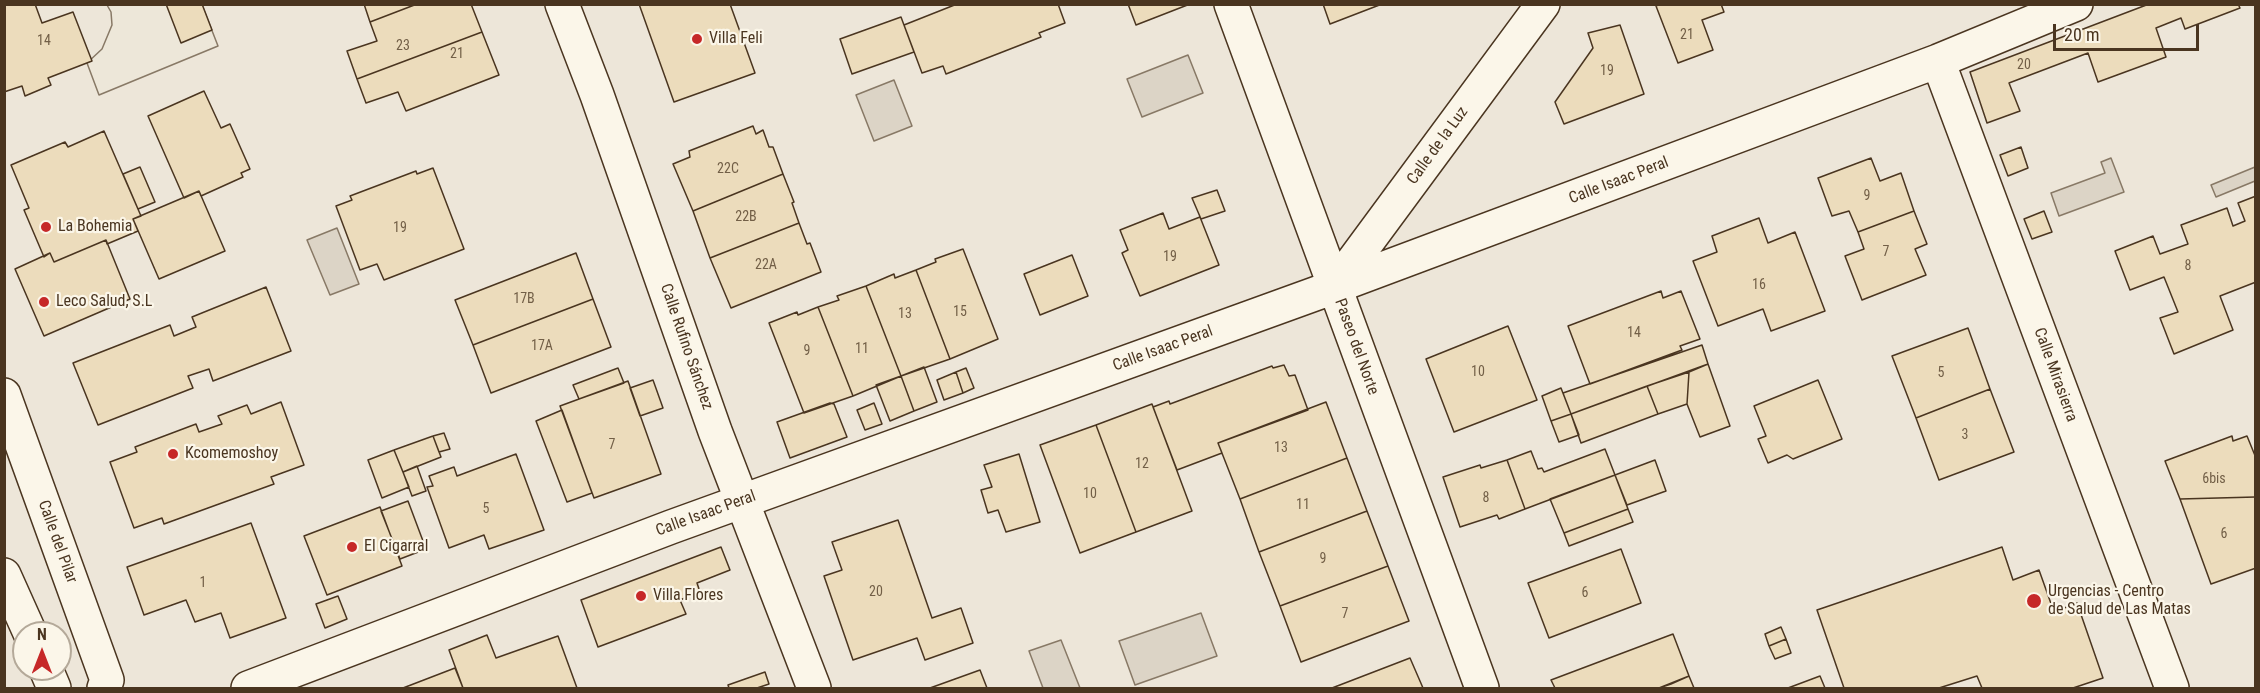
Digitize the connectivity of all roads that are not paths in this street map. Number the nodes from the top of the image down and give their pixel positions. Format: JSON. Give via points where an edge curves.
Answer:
{"nodes":[{"id":1,"x":562,"y":4,"type":"edge"},
{"id":2,"x":1231,"y":4,"type":"edge"},
{"id":3,"x":1543,"y":4,"type":"edge"},
{"id":4,"x":2076,"y":4,"type":"edge"},
{"id":5,"x":1938,"y":61,"type":"junction"},
{"id":6,"x":1334,"y":287,"type":"junction"},
{"id":7,"x":4,"y":395,"type":"edge"},
{"id":8,"x":742,"y":501,"type":"junction"},
{"id":9,"x":4,"y":576,"type":"edge"},
{"id":10,"x":25,"y":621,"type":"edge"},
{"id":11,"x":104,"y":688,"type":"edge"},
{"id":12,"x":248,"y":688,"type":"edge"},
{"id":13,"x":814,"y":688,"type":"edge"},
{"id":14,"x":1482,"y":688,"type":"edge"},
{"id":15,"x":2172,"y":688,"type":"edge"}],
"edges":[{"from":1,"to":8,"type":"street","name":"Calle Rufino Sánchez"},
{"from":2,"to":6,"type":"street","name":"Paseo del Norte"},
{"from":3,"to":6,"type":"street","name":"Calle de la Luz"},
{"from":4,"to":5,"type":"street","name":"Calle Isaac Peral"},
{"from":5,"to":6,"type":"street","name":"Calle Isaac Peral"},
{"from":5,"to":15,"type":"street","name":"Calle Mirasierra"},
{"from":6,"to":8,"type":"street","name":"Calle Isaac Peral"},
{"from":6,"to":14,"type":"street","name":"Paseo del Norte"},
{"from":7,"to":11,"type":"street","name":"Calle del Pilar","via":[[107,680]]},
{"from":8,"to":12,"type":"street","name":"Calle Isaac Peral"},
{"from":8,"to":13,"type":"street","name":"Calle Rufino Sánchez"},
{"from":9,"to":10,"type":"street"}]}
